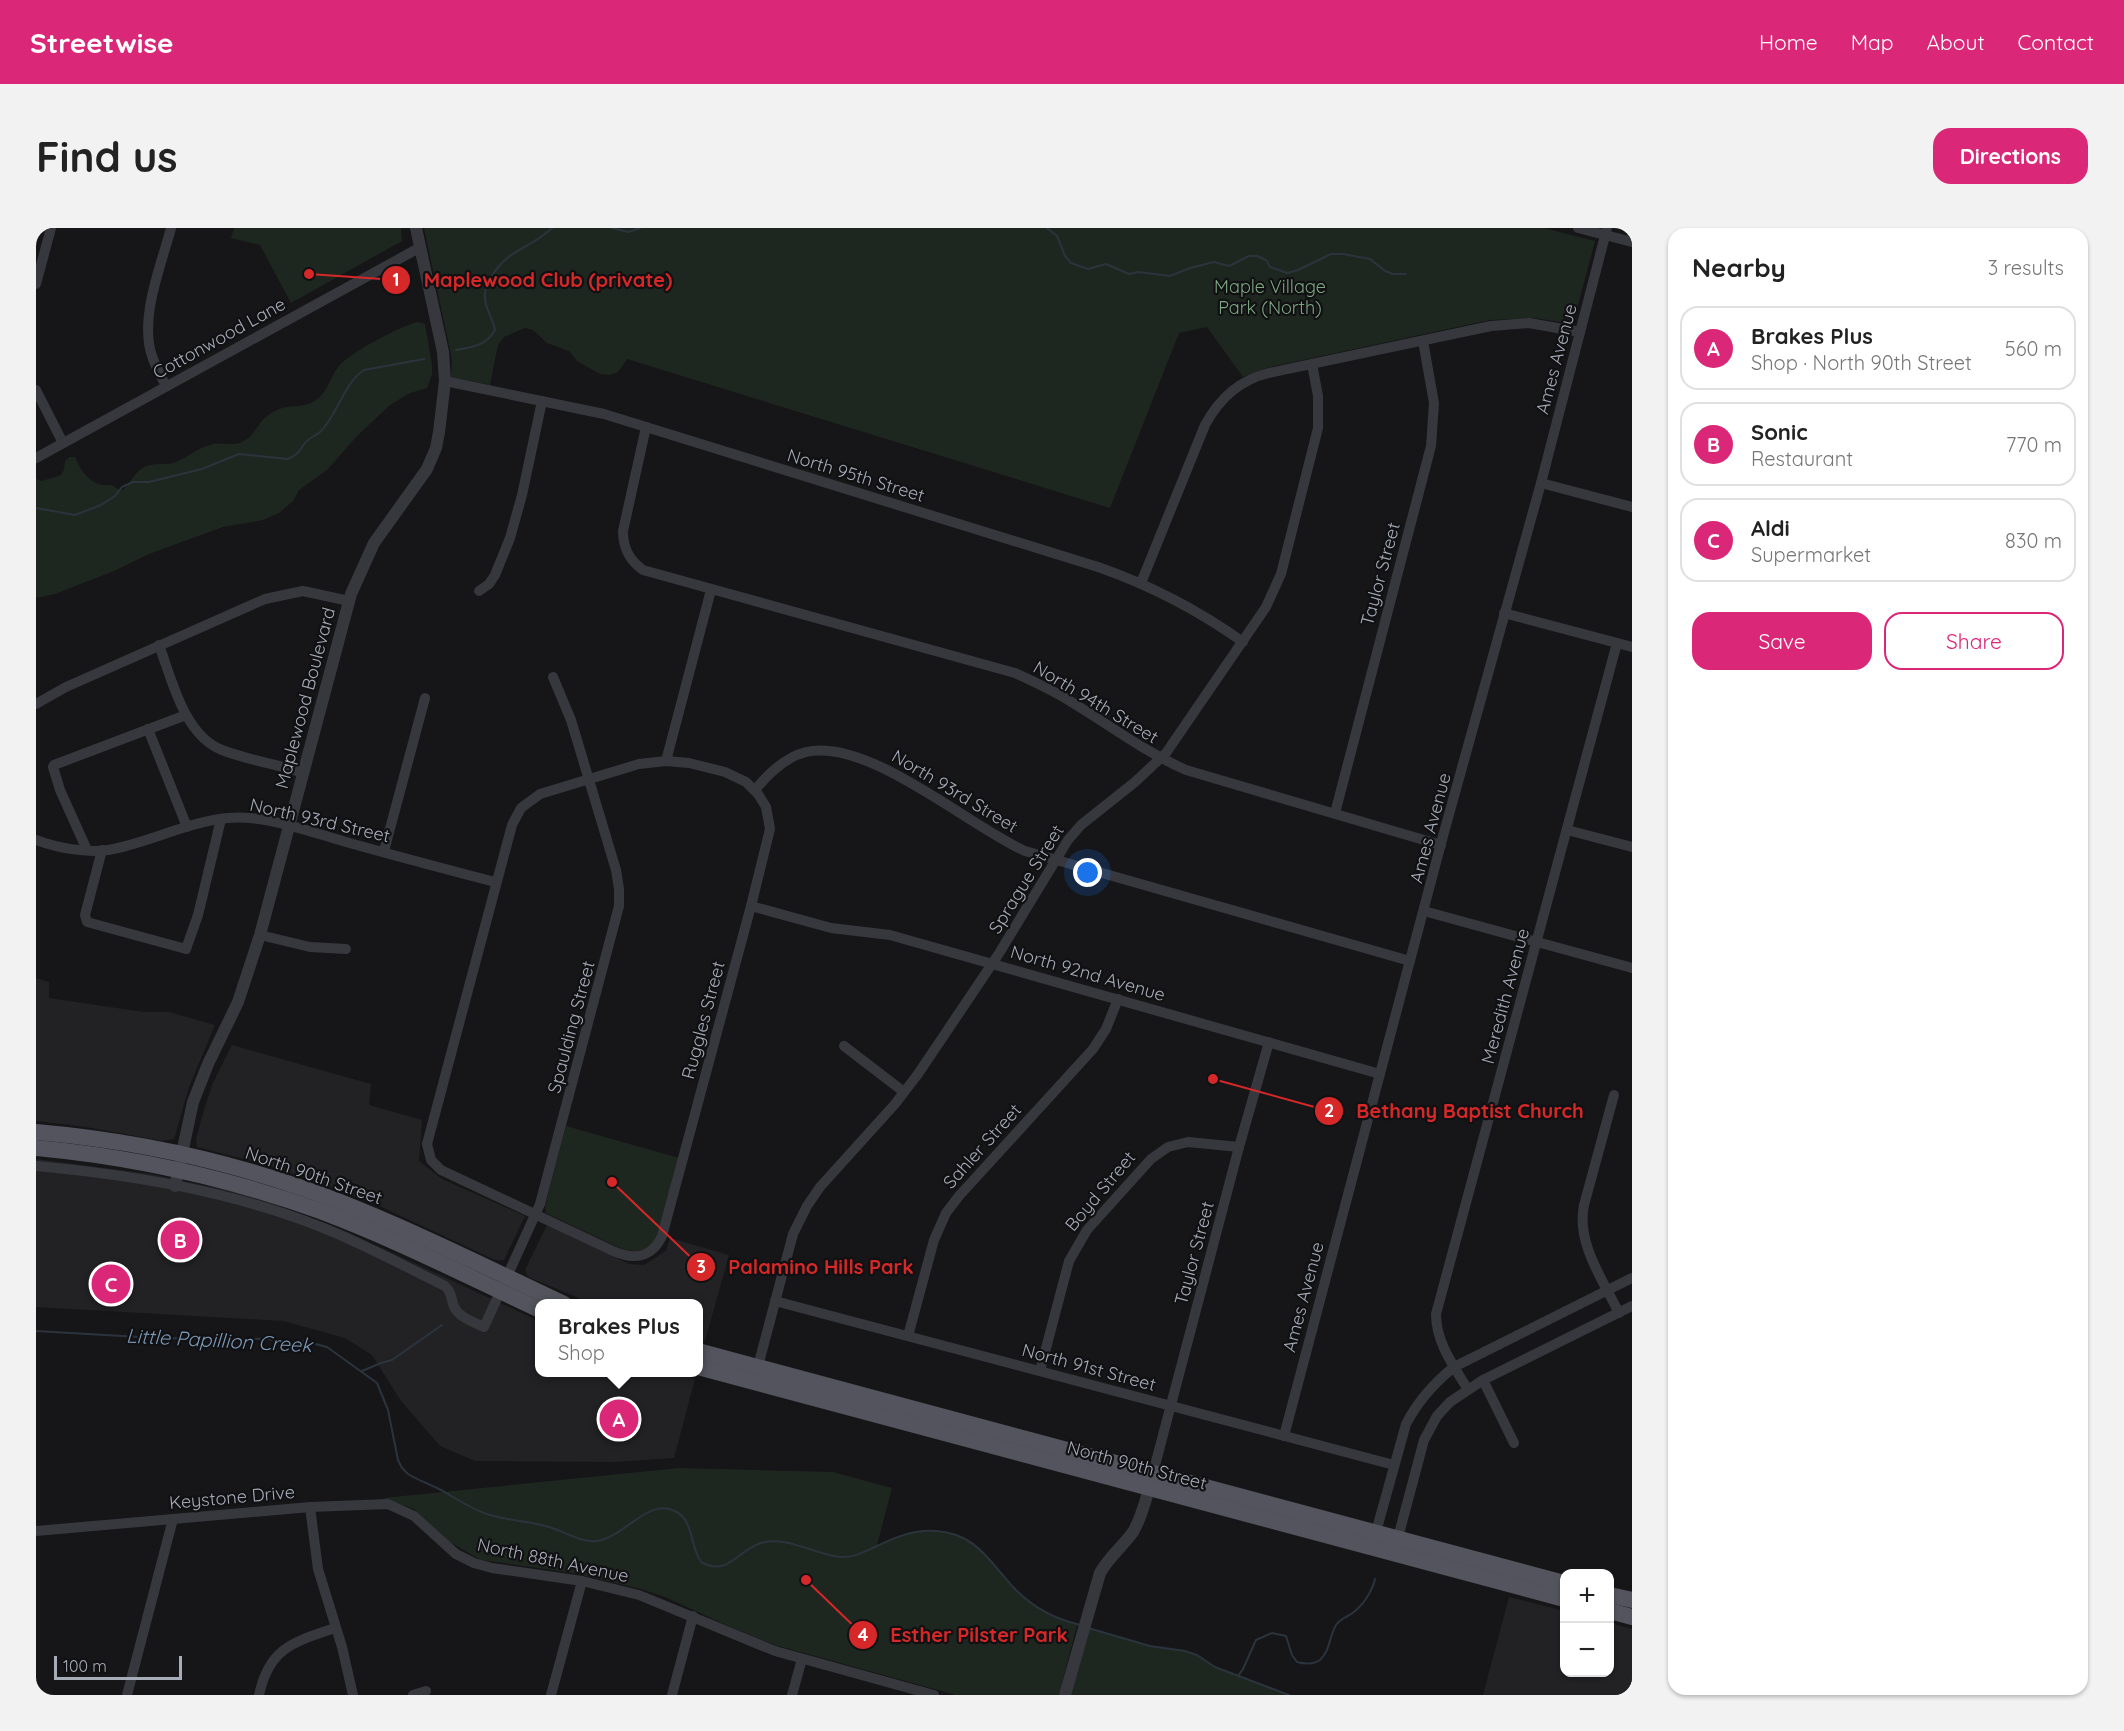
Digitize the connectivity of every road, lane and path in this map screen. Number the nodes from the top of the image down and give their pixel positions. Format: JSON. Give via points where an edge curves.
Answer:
{"nodes":[{"id":1,"x":51,"y":228,"type":"edge"},
{"id":2,"x":171,"y":228,"type":"edge"},
{"id":3,"x":416,"y":228,"type":"edge"},
{"id":4,"x":1578,"y":228,"type":"edge"},
{"id":5,"x":1606,"y":232,"type":"edge"},
{"id":6,"x":1632,"y":242,"type":"edge"},
{"id":7,"x":419,"y":248,"type":"junction"},
{"id":8,"x":36,"y":284,"type":"edge"},
{"id":9,"x":1580,"y":332,"type":"junction"},
{"id":10,"x":1423,"y":340,"type":"junction"},
{"id":11,"x":1312,"y":364,"type":"junction"},
{"id":12,"x":445,"y":381,"type":"junction"},
{"id":13,"x":166,"y":386,"type":"junction"},
{"id":14,"x":36,"y":390,"type":"edge"},
{"id":15,"x":542,"y":401,"type":"junction"},
{"id":16,"x":646,"y":427,"type":"junction"},
{"id":17,"x":63,"y":443,"type":"junction"},
{"id":18,"x":36,"y":458,"type":"edge"},
{"id":19,"x":1541,"y":483,"type":"junction"},
{"id":20,"x":1632,"y":507,"type":"edge"},
{"id":21,"x":1141,"y":583,"type":"junction"},
{"id":22,"x":711,"y":590,"type":"junction"},
{"id":23,"x":479,"y":591,"type":"dead end"},
{"id":24,"x":349,"y":601,"type":"junction"},
{"id":25,"x":1504,"y":613,"type":"junction"},
{"id":26,"x":1243,"y":642,"type":"junction"},
{"id":27,"x":1617,"y":643,"type":"junction"},
{"id":28,"x":159,"y":645,"type":"junction"},
{"id":29,"x":1632,"y":647,"type":"edge"},
{"id":30,"x":553,"y":677,"type":"dead end"},
{"id":31,"x":426,"y":698,"type":"dead end"},
{"id":32,"x":36,"y":704,"type":"edge"},
{"id":33,"x":186,"y":715,"type":"junction"},
{"id":34,"x":148,"y":729,"type":"junction"},
{"id":35,"x":1160,"y":758,"type":"junction"},
{"id":36,"x":666,"y":761,"type":"junction"},
{"id":37,"x":303,"y":773,"type":"junction"},
{"id":38,"x":590,"y":779,"type":"junction"},
{"id":39,"x":754,"y":790,"type":"junction"},
{"id":40,"x":1335,"y":813,"type":"junction"},
{"id":41,"x":221,"y":819,"type":"junction"},
{"id":42,"x":289,"y":826,"type":"junction"},
{"id":43,"x":187,"y":827,"type":"junction"},
{"id":44,"x":1567,"y":830,"type":"junction"},
{"id":45,"x":36,"y":840,"type":"edge"},
{"id":46,"x":1441,"y":845,"type":"junction"},
{"id":47,"x":1632,"y":847,"type":"edge"},
{"id":48,"x":87,"y":850,"type":"junction"},
{"id":49,"x":102,"y":850,"type":"junction"},
{"id":50,"x":384,"y":851,"type":"junction"},
{"id":51,"x":1055,"y":860,"type":"junction"},
{"id":52,"x":495,"y":882,"type":"junction"},
{"id":53,"x":751,"y":906,"type":"junction"},
{"id":54,"x":1424,"y":911,"type":"junction"},
{"id":55,"x":260,"y":935,"type":"junction"},
{"id":56,"x":1537,"y":942,"type":"junction"},
{"id":57,"x":346,"y":949,"type":"dead end"},
{"id":58,"x":1410,"y":961,"type":"junction"},
{"id":59,"x":992,"y":963,"type":"junction"},
{"id":60,"x":1632,"y":968,"type":"edge"},
{"id":61,"x":1118,"y":999,"type":"junction"},
{"id":62,"x":1269,"y":1042,"type":"junction"},
{"id":63,"x":844,"y":1046,"type":"dead end"},
{"id":64,"x":1380,"y":1074,"type":"junction"},
{"id":65,"x":904,"y":1092,"type":"junction"},
{"id":66,"x":1614,"y":1095,"type":"dead end"},
{"id":67,"x":36,"y":1132,"type":"edge"},
{"id":68,"x":1239,"y":1147,"type":"junction"},
{"id":69,"x":36,"y":1148,"type":"edge"},
{"id":70,"x":36,"y":1166,"type":"edge"},
{"id":71,"x":178,"y":1170,"type":"junction"},
{"id":72,"x":536,"y":1215,"type":"junction"},
{"id":73,"x":1632,"y":1278,"type":"edge"},
{"id":74,"x":504,"y":1285,"type":"junction"},
{"id":75,"x":1609,"y":1291,"type":"junction"},
{"id":76,"x":548,"y":1299,"type":"edge"},
{"id":77,"x":775,"y":1301,"type":"junction"},
{"id":78,"x":1632,"y":1306,"type":"edge"},
{"id":79,"x":535,"y":1307,"type":"edge"},
{"id":80,"x":1619,"y":1312,"type":"junction"},
{"id":81,"x":908,"y":1336,"type":"junction"},
{"id":82,"x":703,"y":1353,"type":"edge"},
{"id":83,"x":1454,"y":1367,"type":"junction"},
{"id":84,"x":703,"y":1368,"type":"edge"},
{"id":85,"x":1040,"y":1371,"type":"junction"},
{"id":86,"x":755,"y":1374,"type":"junction"},
{"id":87,"x":1483,"y":1380,"type":"junction"},
{"id":88,"x":1467,"y":1388,"type":"junction"},
{"id":89,"x":1170,"y":1406,"type":"junction"},
{"id":90,"x":1284,"y":1436,"type":"junction"},
{"id":91,"x":1514,"y":1443,"type":"dead end"},
{"id":92,"x":1394,"y":1465,"type":"junction"},
{"id":93,"x":1151,"y":1481,"type":"junction"},
{"id":94,"x":310,"y":1507,"type":"junction"},
{"id":95,"x":173,"y":1520,"type":"junction"},
{"id":96,"x":36,"y":1531,"type":"edge"},
{"id":97,"x":1374,"y":1540,"type":"junction"},
{"id":98,"x":1396,"y":1546,"type":"junction"},
{"id":99,"x":582,"y":1581,"type":"junction"},
{"id":100,"x":1560,"y":1582,"type":"edge"},
{"id":101,"x":1614,"y":1595,"type":"edge"},
{"id":102,"x":1560,"y":1598,"type":"edge"},
{"id":103,"x":1632,"y":1600,"type":"edge"},
{"id":104,"x":1614,"y":1612,"type":"edge"},
{"id":105,"x":693,"y":1616,"type":"junction"},
{"id":106,"x":1632,"y":1617,"type":"edge"},
{"id":107,"x":335,"y":1628,"type":"junction"},
{"id":108,"x":802,"y":1659,"type":"junction"},
{"id":109,"x":426,"y":1691,"type":"dead end"},
{"id":110,"x":128,"y":1695,"type":"edge"},
{"id":111,"x":259,"y":1695,"type":"edge"},
{"id":112,"x":353,"y":1695,"type":"edge"},
{"id":113,"x":412,"y":1695,"type":"edge"},
{"id":114,"x":551,"y":1695,"type":"edge"},
{"id":115,"x":672,"y":1695,"type":"edge"},
{"id":116,"x":792,"y":1695,"type":"edge"},
{"id":117,"x":934,"y":1695,"type":"edge"},
{"id":118,"x":1065,"y":1695,"type":"edge"}],
"edges":[{"from":1,"to":8,"type":"street"},
{"from":2,"to":13,"type":"street","via":[[148,327],[152,359]]},
{"from":3,"to":7,"type":"street","name":"Maplewood Boulevard"},
{"from":4,"to":5,"type":"street"},
{"from":5,"to":6,"type":"street"},
{"from":5,"to":9,"type":"street","name":"Ames Avenue"},
{"from":7,"to":12,"type":"street","name":"Maplewood Boulevard","via":[[440,333]]},
{"from":7,"to":13,"type":"street","name":"Cottonwood Lane"},
{"from":9,"to":10,"type":"street","via":[[1514,323]]},
{"from":9,"to":19,"type":"street","name":"Ames Avenue"},
{"from":10,"to":11,"type":"street"},
{"from":10,"to":40,"type":"street","name":"Taylor Street","via":[[1434,403],[1431,446]]},
{"from":11,"to":21,"type":"street","via":[[1243,382],[1214,409]]},
{"from":11,"to":26,"type":"street","name":"Sprague Street","via":[[1319,411],[1315,447],[1281,574],[1266,607]]},
{"from":12,"to":15,"type":"street","name":"North 95th Street"},
{"from":12,"to":24,"type":"street","name":"Maplewood Boulevard","via":[[431,461],[374,543]]},
{"from":13,"to":17,"type":"street","name":"Cottonwood Lane"},
{"from":14,"to":17,"type":"street"},
{"from":15,"to":16,"type":"street","name":"North 95th Street"},
{"from":15,"to":23,"type":"street","via":[[510,538],[495,575]]},
{"from":16,"to":21,"type":"street","name":"North 95th Street"},
{"from":16,"to":22,"type":"street","name":"North 94th Street","via":[[623,531],[625,547],[632,560],[650,574]]},
{"from":17,"to":18,"type":"street","name":"Cottonwood Lane"},
{"from":19,"to":20,"type":"street"},
{"from":19,"to":25,"type":"street","name":"Ames Avenue"},
{"from":21,"to":26,"type":"street","name":"North 95th Street","via":[[1190,607]]},
{"from":22,"to":35,"type":"street","name":"North 94th Street","via":[[1015,673],[1070,701]]},
{"from":22,"to":36,"type":"street"},
{"from":24,"to":28,"type":"street","via":[[310,592],[279,595]]},
{"from":24,"to":37,"type":"street","name":"Maplewood Boulevard"},
{"from":25,"to":27,"type":"street"},
{"from":25,"to":46,"type":"street","name":"Ames Avenue"},
{"from":26,"to":35,"type":"street","name":"Sprague Street"},
{"from":27,"to":29,"type":"street"},
{"from":27,"to":44,"type":"street","name":"Meredith Avenue"},
{"from":28,"to":32,"type":"street"},
{"from":28,"to":33,"type":"street"},
{"from":30,"to":38,"type":"street","name":"Spaulding Street","via":[[572,720]]},
{"from":31,"to":50,"type":"street"},
{"from":33,"to":34,"type":"street"},
{"from":33,"to":37,"type":"street","via":[[198,733],[217,747]]},
{"from":34,"to":43,"type":"street"},
{"from":34,"to":48,"type":"street","via":[[53,767]]},
{"from":35,"to":40,"type":"street","name":"North 94th Street","via":[[1220,781]]},
{"from":35,"to":51,"type":"street","name":"Sprague Street","via":[[1081,825]]},
{"from":36,"to":38,"type":"street","via":[[639,764]]},
{"from":36,"to":39,"type":"street","via":[[725,772]]},
{"from":37,"to":42,"type":"street","name":"Maplewood Boulevard"},
{"from":38,"to":52,"type":"street","via":[[529,800],[516,815]]},
{"from":38,"to":72,"type":"street","name":"Spaulding Street","via":[[616,870],[619,906]]},
{"from":39,"to":51,"type":"street","name":"North 93rd Street","via":[[780,765],[801,754],[841,754],[882,766],[1005,842]]},
{"from":39,"to":53,"type":"street","name":"Ruggles Street","via":[[766,807],[770,829]]},
{"from":40,"to":46,"type":"street","name":"North 94th Street"},
{"from":41,"to":42,"type":"street","name":"North 93rd Street","via":[[250,818]]},
{"from":41,"to":43,"type":"street","name":"North 93rd Street"},
{"from":41,"to":49,"type":"street","via":[[186,949],[87,922],[85,915]]},
{"from":42,"to":50,"type":"street","name":"North 93rd Street"},
{"from":42,"to":55,"type":"street","name":"Maplewood Boulevard"},
{"from":43,"to":49,"type":"street","name":"North 93rd Street"},
{"from":44,"to":47,"type":"street"},
{"from":44,"to":56,"type":"street","name":"Meredith Avenue"},
{"from":45,"to":48,"type":"street","name":"North 93rd Street"},
{"from":46,"to":54,"type":"street","name":"Ames Avenue"},
{"from":48,"to":49,"type":"street","name":"North 93rd Street"},
{"from":50,"to":52,"type":"street","name":"North 93rd Street"},
{"from":51,"to":58,"type":"street","name":"North 93rd Street"},
{"from":51,"to":59,"type":"street","name":"Sprague Street"},
{"from":52,"to":72,"type":"street","via":[[427,1137],[428,1152],[441,1170]]},
{"from":53,"to":59,"type":"street","name":"North 92nd Avenue","via":[[831,928],[890,935]]},
{"from":53,"to":72,"type":"street","name":"Ruggles Street","via":[[656,1247],[638,1257],[623,1256]]},
{"from":54,"to":56,"type":"street"},
{"from":54,"to":58,"type":"street","name":"Ames Avenue"},
{"from":55,"to":57,"type":"street","via":[[310,947]]},
{"from":55,"to":71,"type":"street","name":"Maplewood Boulevard","via":[[238,1002],[198,1089]]},
{"from":56,"to":60,"type":"street"},
{"from":56,"to":83,"type":"street","name":"Meredith Avenue","via":[[1436,1314],[1438,1336]]},
{"from":58,"to":64,"type":"street","name":"Ames Avenue"},
{"from":59,"to":61,"type":"street","name":"North 92nd Avenue"},
{"from":59,"to":65,"type":"street","name":"Sprague Street"},
{"from":61,"to":62,"type":"street","name":"North 92nd Avenue"},
{"from":61,"to":81,"type":"street","name":"Sahler Street","via":[[1093,1049],[946,1213],[934,1240]]},
{"from":62,"to":64,"type":"street","name":"North 92nd Avenue"},
{"from":62,"to":68,"type":"street","name":"Taylor Street"},
{"from":63,"to":65,"type":"street"},
{"from":64,"to":90,"type":"street","name":"Ames Avenue"},
{"from":65,"to":77,"type":"street","name":"Sprague Street","via":[[807,1206],[793,1234]]},
{"from":66,"to":75,"type":"street","via":[[1582,1220],[1587,1245]]},
{"from":67,"to":71,"type":"main road","name":"North 90th Street","via":[[129,1143]]},
{"from":68,"to":85,"type":"street","name":"Boyd Street","via":[[1188,1142],[1167,1147],[1151,1159],[1087,1230],[1066,1270]]},
{"from":68,"to":89,"type":"street","name":"Taylor Street"},
{"from":69,"to":71,"type":"main road","name":"North 90th Street"},
{"from":70,"to":71,"type":"street","via":[[85,1172]]},
{"from":71,"to":74,"type":"main road","name":"North 90th Street","via":[[322,1212]]},
{"from":71,"to":74,"type":"street","name":"Spaulding Street","via":[[203,1190],[321,1227],[445,1286],[460,1315],[484,1327]]},
{"from":72,"to":74,"type":"street","name":"Spaulding Street"},
{"from":73,"to":75,"type":"street"},
{"from":74,"to":76,"type":"main road","name":"North 90th Street"},
{"from":74,"to":79,"type":"main road","name":"North 90th Street"},
{"from":75,"to":80,"type":"street"},
{"from":75,"to":83,"type":"street"},
{"from":77,"to":81,"type":"street","name":"North 91st Street"},
{"from":77,"to":86,"type":"street","name":"Sprague Street"},
{"from":78,"to":80,"type":"street"},
{"from":80,"to":87,"type":"street"},
{"from":81,"to":85,"type":"street","name":"North 91st Street"},
{"from":82,"to":86,"type":"main road","name":"North 90th Street"},
{"from":83,"to":88,"type":"street","name":"Meredith Avenue"},
{"from":83,"to":92,"type":"street","via":[[1430,1388],[1413,1411]]},
{"from":84,"to":86,"type":"main road","name":"North 90th Street"},
{"from":85,"to":89,"type":"street","name":"North 91st Street"},
{"from":86,"to":93,"type":"main road","name":"North 90th Street"},
{"from":87,"to":88,"type":"street"},
{"from":87,"to":91,"type":"street"},
{"from":88,"to":98,"type":"street","via":[[1430,1426]]},
{"from":89,"to":90,"type":"street","name":"North 91st Street"},
{"from":89,"to":93,"type":"street","name":"Taylor Street"},
{"from":90,"to":92,"type":"street","name":"North 91st Street"},
{"from":92,"to":97,"type":"street"},
{"from":93,"to":97,"type":"main road","name":"North 90th Street"},
{"from":93,"to":118,"type":"street","via":[[1136,1526],[1100,1573]]},
{"from":94,"to":95,"type":"street","name":"Keystone Drive"},
{"from":94,"to":99,"type":"street","name":"North 88th Avenue","via":[[388,1504],[414,1516],[456,1554],[474,1563]]},
{"from":94,"to":107,"type":"street","name":"Keystone Drive","via":[[318,1569]]},
{"from":95,"to":96,"type":"street","name":"Keystone Drive"},
{"from":95,"to":110,"type":"street"},
{"from":97,"to":98,"type":"main road","name":"North 90th Street"},
{"from":98,"to":100,"type":"main road","name":"North 90th Street"},
{"from":98,"to":102,"type":"main road","name":"North 90th Street"},
{"from":99,"to":105,"type":"street","name":"North 88th Avenue","via":[[639,1595]]},
{"from":99,"to":114,"type":"street"},
{"from":101,"to":103,"type":"main road"},
{"from":104,"to":106,"type":"main road"},
{"from":105,"to":108,"type":"street","name":"North 88th Avenue","via":[[748,1641]]},
{"from":105,"to":115,"type":"street"},
{"from":107,"to":111,"type":"street","via":[[283,1649],[266,1670]]},
{"from":107,"to":112,"type":"street","name":"Keystone Drive"},
{"from":108,"to":116,"type":"street"},
{"from":108,"to":117,"type":"street","name":"North 88th Avenue"},
{"from":109,"to":113,"type":"street"}]}
